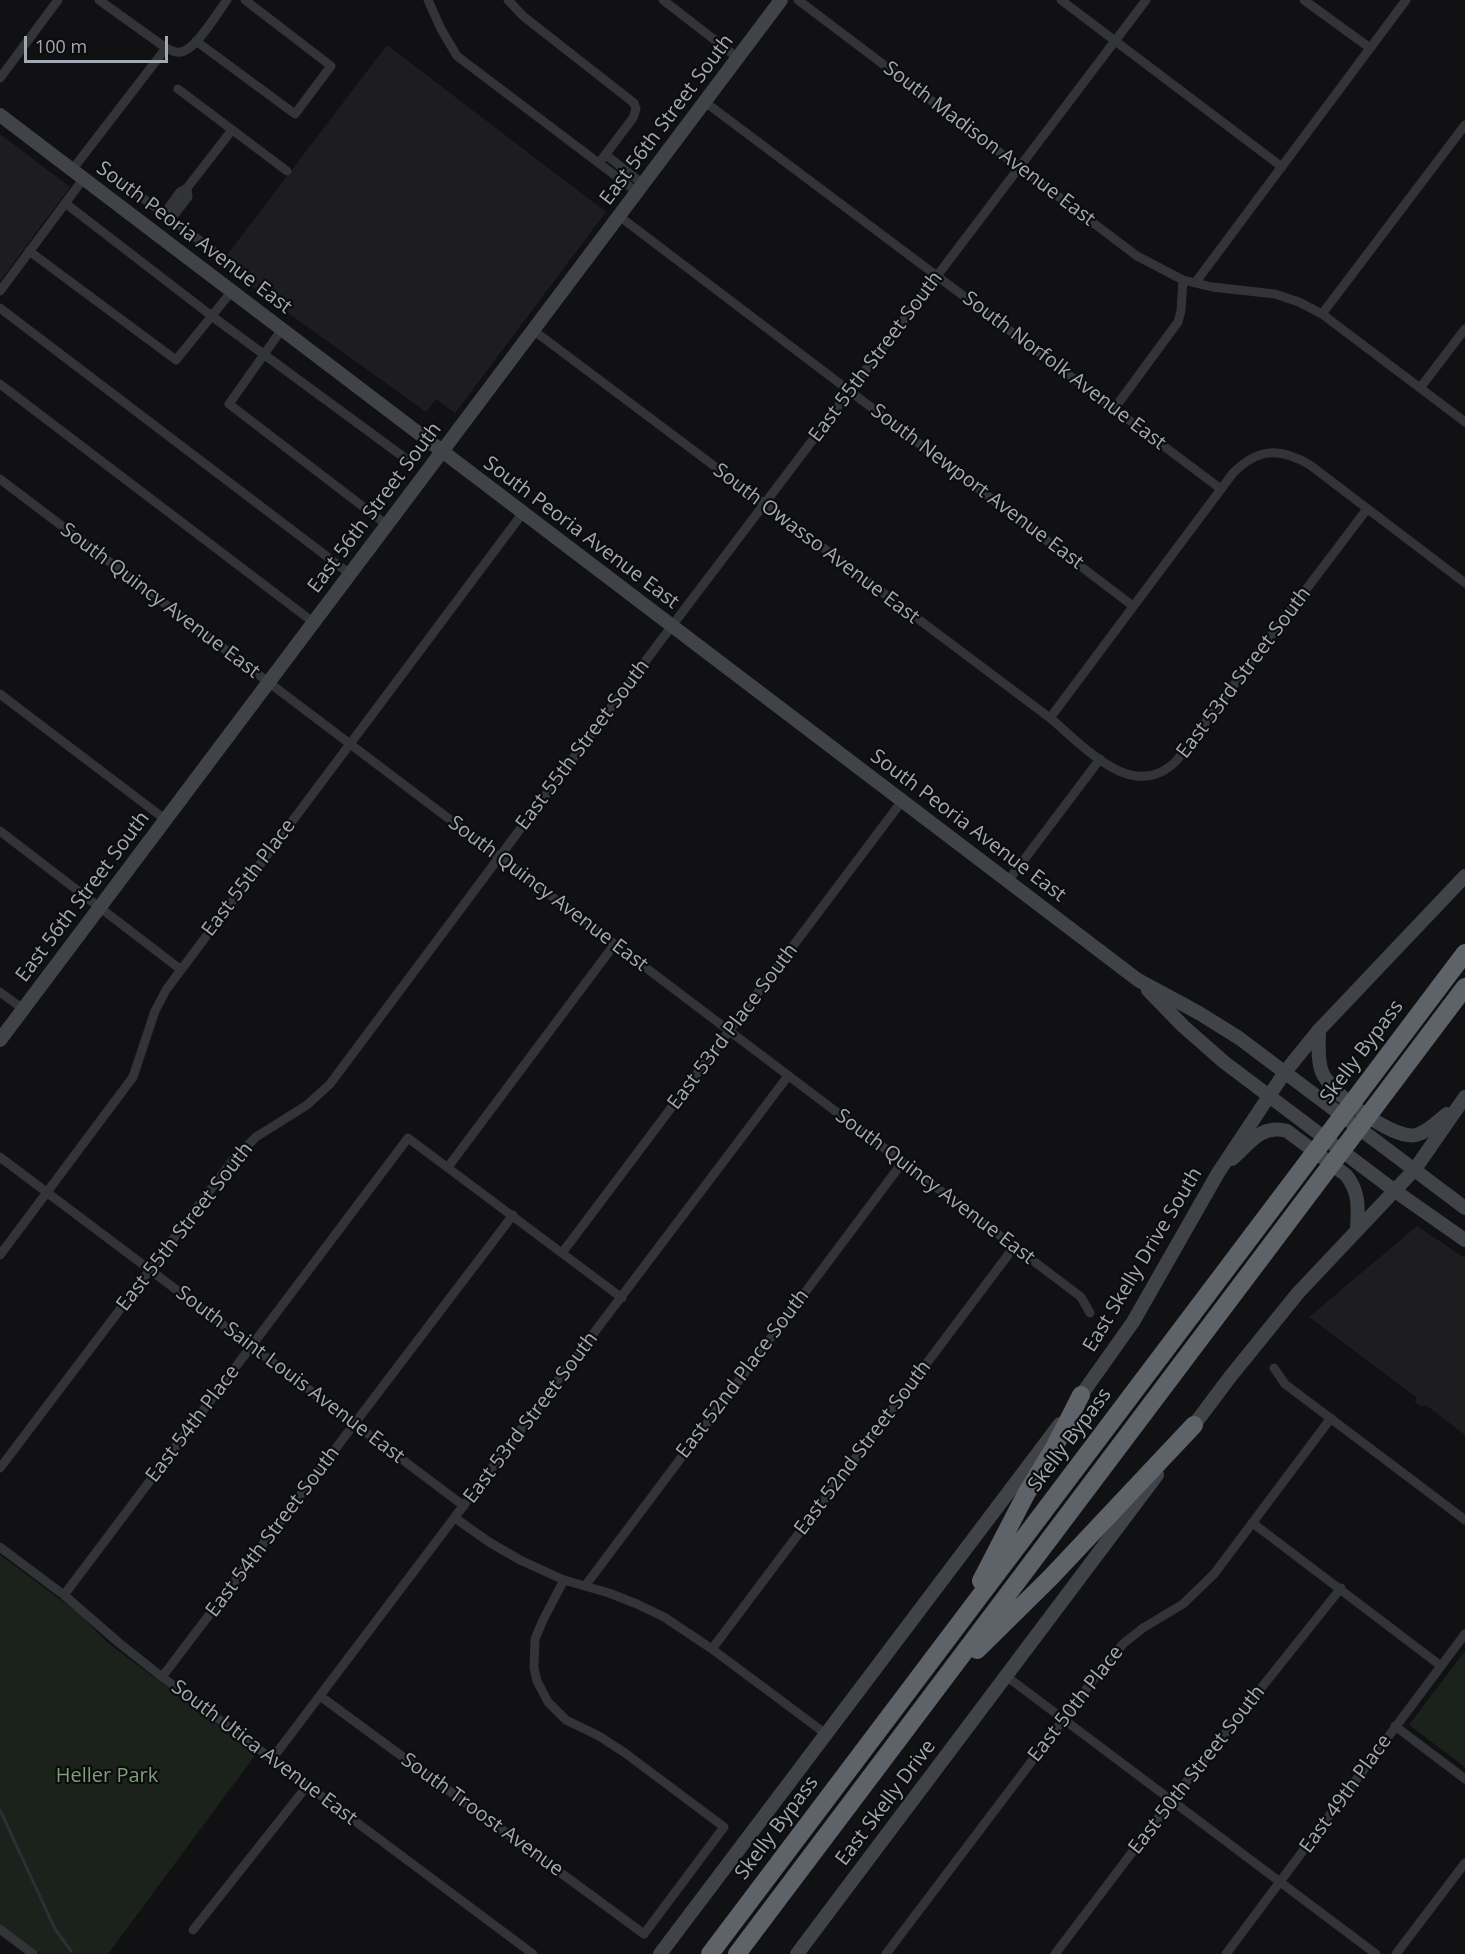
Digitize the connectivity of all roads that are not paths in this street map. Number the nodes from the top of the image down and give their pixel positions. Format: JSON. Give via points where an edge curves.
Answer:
{"nodes":[{"id":1,"x":58,"y":0,"type":"edge"},
{"id":2,"x":99,"y":0,"type":"edge"},
{"id":3,"x":227,"y":0,"type":"edge"},
{"id":4,"x":245,"y":0,"type":"edge"},
{"id":5,"x":428,"y":0,"type":"edge"},
{"id":6,"x":508,"y":0,"type":"edge"},
{"id":7,"x":663,"y":0,"type":"edge"},
{"id":8,"x":781,"y":0,"type":"edge"},
{"id":9,"x":798,"y":0,"type":"edge"},
{"id":10,"x":1061,"y":0,"type":"edge"},
{"id":11,"x":1146,"y":0,"type":"edge"},
{"id":12,"x":1304,"y":0,"type":"edge"},
{"id":13,"x":1406,"y":0,"type":"edge"},
{"id":14,"x":196,"y":41,"type":"junction"},
{"id":15,"x":1115,"y":41,"type":"junction"},
{"id":16,"x":166,"y":48,"type":"junction"},
{"id":17,"x":1370,"y":48,"type":"junction"},
{"id":18,"x":738,"y":58,"type":"junction"},
{"id":19,"x":0,"y":78,"type":"edge"},
{"id":20,"x":178,"y":89,"type":"dead end"},
{"id":21,"x":705,"y":102,"type":"junction"},
{"id":22,"x":0,"y":115,"type":"edge"},
{"id":23,"x":1465,"y":126,"type":"edge"},
{"id":24,"x":232,"y":130,"type":"junction"},
{"id":25,"x":606,"y":155,"type":"junction"},
{"id":26,"x":599,"y":163,"type":"junction"},
{"id":27,"x":1020,"y":167,"type":"junction"},
{"id":28,"x":1282,"y":167,"type":"junction"},
{"id":29,"x":287,"y":171,"type":"dead end"},
{"id":30,"x":78,"y":174,"type":"junction"},
{"id":31,"x":113,"y":176,"type":"dead end"},
{"id":32,"x":640,"y":188,"type":"junction"},
{"id":33,"x":65,"y":204,"type":"junction"},
{"id":34,"x":167,"y":216,"type":"junction"},
{"id":35,"x":619,"y":216,"type":"junction"},
{"id":36,"x":154,"y":232,"type":"junction"},
{"id":37,"x":29,"y":251,"type":"junction"},
{"id":38,"x":222,"y":257,"type":"dead end"},
{"id":39,"x":938,"y":276,"type":"junction"},
{"id":40,"x":1184,"y":280,"type":"junction"},
{"id":41,"x":1195,"y":283,"type":"junction"},
{"id":42,"x":0,"y":291,"type":"edge"},
{"id":43,"x":232,"y":291,"type":"junction"},
{"id":44,"x":0,"y":308,"type":"edge"},
{"id":45,"x":1322,"y":314,"type":"junction"},
{"id":46,"x":213,"y":316,"type":"junction"},
{"id":47,"x":1465,"y":328,"type":"edge"},
{"id":48,"x":282,"y":329,"type":"junction"},
{"id":49,"x":533,"y":330,"type":"junction"},
{"id":50,"x":264,"y":354,"type":"junction"},
{"id":51,"x":0,"y":384,"type":"edge"},
{"id":52,"x":1420,"y":388,"type":"junction"},
{"id":53,"x":850,"y":391,"type":"junction"},
{"id":54,"x":1114,"y":409,"type":"junction"},
{"id":55,"x":1465,"y":422,"type":"edge"},
{"id":56,"x":442,"y":451,"type":"junction"},
{"id":57,"x":409,"y":461,"type":"dead end"},
{"id":58,"x":0,"y":479,"type":"edge"},
{"id":59,"x":1221,"y":489,"type":"junction"},
{"id":60,"x":765,"y":506,"type":"junction"},
{"id":61,"x":1368,"y":509,"type":"junction"},
{"id":62,"x":522,"y":514,"type":"junction"},
{"id":63,"x":387,"y":525,"type":"junction"},
{"id":64,"x":350,"y":574,"type":"junction"},
{"id":65,"x":1465,"y":583,"type":"edge"},
{"id":66,"x":1133,"y":606,"type":"junction"},
{"id":67,"x":313,"y":622,"type":"junction"},
{"id":68,"x":672,"y":627,"type":"junction"},
{"id":69,"x":268,"y":682,"type":"junction"},
{"id":70,"x":0,"y":694,"type":"edge"},
{"id":71,"x":1050,"y":718,"type":"junction"},
{"id":72,"x":350,"y":743,"type":"junction"},
{"id":73,"x":1100,"y":759,"type":"junction"},
{"id":74,"x":902,"y":801,"type":"junction"},
{"id":75,"x":166,"y":820,"type":"junction"},
{"id":76,"x":0,"y":831,"type":"edge"},
{"id":77,"x":500,"y":857,"type":"junction"},
{"id":78,"x":1465,"y":876,"type":"edge"},
{"id":79,"x":1008,"y":881,"type":"junction"},
{"id":80,"x":100,"y":907,"type":"junction"},
{"id":81,"x":1465,"y":944,"type":"edge"},
{"id":82,"x":614,"y":945,"type":"junction"},
{"id":83,"x":1465,"y":952,"type":"edge"},
{"id":84,"x":180,"y":969,"type":"junction"},
{"id":85,"x":1452,"y":969,"type":"junction"},
{"id":86,"x":1138,"y":980,"type":"junction"},
{"id":87,"x":1463,"y":990,"type":"edge"},
{"id":88,"x":0,"y":992,"type":"edge"},
{"id":89,"x":23,"y":1009,"type":"junction"},
{"id":90,"x":1319,"y":1030,"type":"junction"},
{"id":91,"x":730,"y":1032,"type":"junction"},
{"id":92,"x":0,"y":1040,"type":"edge"},
{"id":93,"x":1285,"y":1072,"type":"junction"},
{"id":94,"x":788,"y":1076,"type":"junction"},
{"id":95,"x":1269,"y":1095,"type":"junction"},
{"id":96,"x":1462,"y":1101,"type":"edge"},
{"id":97,"x":0,"y":1157,"type":"edge"},
{"id":98,"x":902,"y":1163,"type":"junction"},
{"id":99,"x":448,"y":1167,"type":"junction"},
{"id":100,"x":1415,"y":1169,"type":"junction"},
{"id":101,"x":1218,"y":1173,"type":"junction"},
{"id":102,"x":1395,"y":1191,"type":"junction"},
{"id":103,"x":48,"y":1192,"type":"junction"},
{"id":104,"x":1465,"y":1208,"type":"edge"},
{"id":105,"x":513,"y":1215,"type":"junction"},
{"id":106,"x":1357,"y":1230,"type":"junction"},
{"id":107,"x":1465,"y":1240,"type":"edge"},
{"id":108,"x":1014,"y":1247,"type":"junction"},
{"id":109,"x":562,"y":1252,"type":"junction"},
{"id":110,"x":0,"y":1255,"type":"edge"},
{"id":111,"x":150,"y":1270,"type":"junction"},
{"id":112,"x":621,"y":1298,"type":"junction"},
{"id":113,"x":1090,"y":1313,"type":"dead end"},
{"id":114,"x":251,"y":1346,"type":"junction"},
{"id":115,"x":1274,"y":1368,"type":"dead end"},
{"id":116,"x":1082,"y":1395,"type":"junction"},
{"id":117,"x":1331,"y":1418,"type":"junction"},
{"id":118,"x":355,"y":1424,"type":"junction"},
{"id":119,"x":1194,"y":1425,"type":"junction"},
{"id":120,"x":0,"y":1468,"type":"edge"},
{"id":121,"x":464,"y":1506,"type":"junction"},
{"id":122,"x":455,"y":1518,"type":"junction"},
{"id":123,"x":1465,"y":1520,"type":"edge"},
{"id":124,"x":1254,"y":1524,"type":"junction"},
{"id":125,"x":0,"y":1547,"type":"edge"},
{"id":126,"x":564,"y":1580,"type":"junction"},
{"id":127,"x":585,"y":1586,"type":"junction"},
{"id":128,"x":1341,"y":1588,"type":"junction"},
{"id":129,"x":64,"y":1595,"type":"junction"},
{"id":130,"x":958,"y":1625,"type":"junction"},
{"id":131,"x":1465,"y":1634,"type":"edge"},
{"id":132,"x":712,"y":1648,"type":"junction"},
{"id":133,"x":1441,"y":1666,"type":"junction"},
{"id":134,"x":1006,"y":1676,"type":"junction"},
{"id":135,"x":162,"y":1677,"type":"junction"},
{"id":136,"x":933,"y":1693,"type":"junction"},
{"id":137,"x":320,"y":1696,"type":"junction"},
{"id":138,"x":1063,"y":1719,"type":"junction"},
{"id":139,"x":1395,"y":1726,"type":"junction"},
{"id":140,"x":826,"y":1734,"type":"junction"},
{"id":141,"x":272,"y":1759,"type":"junction"},
{"id":142,"x":1465,"y":1779,"type":"edge"},
{"id":143,"x":307,"y":1786,"type":"junction"},
{"id":144,"x":1171,"y":1801,"type":"junction"},
{"id":145,"x":1465,"y":1863,"type":"edge"},
{"id":146,"x":1281,"y":1882,"type":"junction"},
{"id":147,"x":0,"y":1929,"type":"edge"},
{"id":148,"x":193,"y":1930,"type":"dead end"},
{"id":149,"x":33,"y":1954,"type":"edge"},
{"id":150,"x":533,"y":1954,"type":"edge"},
{"id":151,"x":660,"y":1954,"type":"edge"},
{"id":152,"x":710,"y":1954,"type":"edge"},
{"id":153,"x":738,"y":1954,"type":"edge"},
{"id":154,"x":797,"y":1954,"type":"edge"},
{"id":155,"x":886,"y":1954,"type":"edge"},
{"id":156,"x":1055,"y":1954,"type":"edge"},
{"id":157,"x":1226,"y":1954,"type":"edge"},
{"id":158,"x":1376,"y":1954,"type":"edge"},
{"id":159,"x":1396,"y":1954,"type":"edge"}],
"edges":[{"from":1,"to":19,"type":"street"},
{"from":2,"to":16,"type":"street"},
{"from":3,"to":14,"type":"street"},
{"from":4,"to":14,"type":"street","via":[[331,66],[295,114]]},
{"from":5,"to":26,"type":"street","via":[[457,56]]},
{"from":6,"to":25,"type":"street","via":[[626,96],[636,109]]},
{"from":7,"to":18,"type":"street"},
{"from":8,"to":18,"type":"main road","name":"East 56th Street South"},
{"from":9,"to":27,"type":"street","name":"South Madison Avenue East"},
{"from":10,"to":15,"type":"street"},
{"from":11,"to":15,"type":"street","name":"East 55th Street South"},
{"from":12,"to":17,"type":"street"},
{"from":13,"to":17,"type":"street"},
{"from":14,"to":16,"type":"street","via":[[182,52]]},
{"from":15,"to":27,"type":"street","name":"East 55th Street South"},
{"from":15,"to":28,"type":"street"},
{"from":16,"to":30,"type":"street"},
{"from":17,"to":28,"type":"street"},
{"from":18,"to":21,"type":"main road","name":"East 56th Street South"},
{"from":20,"to":24,"type":"street"},
{"from":21,"to":32,"type":"main road","name":"East 56th Street South"},
{"from":21,"to":39,"type":"street","name":"South Norfolk Avenue East"},
{"from":22,"to":30,"type":"main road","name":"South Peoria Avenue East"},
{"from":23,"to":45,"type":"street"},
{"from":24,"to":29,"type":"street"},
{"from":24,"to":34,"type":"street","via":[[187,188],[188,197]]},
{"from":25,"to":26,"type":"street"},
{"from":25,"to":32,"type":"street"},
{"from":26,"to":32,"type":"street"},
{"from":27,"to":39,"type":"street","name":"East 55th Street South"},
{"from":27,"to":40,"type":"street","name":"South Madison Avenue East","via":[[1137,256]]},
{"from":28,"to":41,"type":"street"},
{"from":30,"to":33,"type":"street"},
{"from":30,"to":36,"type":"main road","name":"South Peoria Avenue East"},
{"from":31,"to":34,"type":"street"},
{"from":32,"to":35,"type":"main road","name":"East 56th Street South"},
{"from":33,"to":37,"type":"street"},
{"from":33,"to":46,"type":"street"},
{"from":34,"to":36,"type":"street"},
{"from":34,"to":38,"type":"street"},
{"from":35,"to":49,"type":"main road","name":"East 56th Street South"},
{"from":35,"to":53,"type":"street","name":"South Newport Avenue East"},
{"from":36,"to":43,"type":"main road","name":"South Peoria Avenue East"},
{"from":37,"to":42,"type":"street"},
{"from":37,"to":46,"type":"street","via":[[176,360]]},
{"from":39,"to":53,"type":"street","name":"East 55th Street South"},
{"from":39,"to":54,"type":"street","name":"South Norfolk Avenue East"},
{"from":40,"to":41,"type":"street","name":"South Madison Avenue East"},
{"from":40,"to":54,"type":"street","via":[[1178,322]]},
{"from":41,"to":45,"type":"street","name":"South Madison Avenue East","via":[[1275,294]]},
{"from":43,"to":46,"type":"street"},
{"from":43,"to":48,"type":"main road","name":"South Peoria Avenue East"},
{"from":44,"to":64,"type":"street"},
{"from":45,"to":52,"type":"street","name":"South Madison Avenue East"},
{"from":46,"to":50,"type":"street"},
{"from":47,"to":52,"type":"street"},
{"from":48,"to":50,"type":"street"},
{"from":48,"to":56,"type":"main road","name":"South Peoria Avenue East"},
{"from":49,"to":56,"type":"main road","name":"East 56th Street South"},
{"from":49,"to":60,"type":"street","name":"South Owasso Avenue East"},
{"from":50,"to":57,"type":"street"},
{"from":50,"to":63,"type":"street","via":[[229,404]]},
{"from":51,"to":67,"type":"street"},
{"from":52,"to":55,"type":"street","name":"South Madison Avenue East"},
{"from":53,"to":60,"type":"street","name":"East 55th Street South"},
{"from":53,"to":66,"type":"street","name":"South Newport Avenue East"},
{"from":54,"to":59,"type":"street","name":"South Norfolk Avenue East"},
{"from":56,"to":62,"type":"main road","name":"South Peoria Avenue East"},
{"from":56,"to":63,"type":"main road","name":"East 56th Street South"},
{"from":58,"to":69,"type":"street","name":"South Quincy Avenue East"},
{"from":59,"to":61,"type":"street","via":[[1238,468],[1255,456],[1285,453],[1298,458]]},
{"from":59,"to":66,"type":"street"},
{"from":60,"to":68,"type":"street","name":"East 55th Street South"},
{"from":60,"to":71,"type":"street","name":"South Owasso Avenue East"},
{"from":61,"to":65,"type":"street"},
{"from":61,"to":73,"type":"street","name":"East 53rd Street South","via":[[1171,767],[1150,777],[1134,777]]},
{"from":62,"to":68,"type":"main road","name":"South Peoria Avenue East"},
{"from":62,"to":72,"type":"street","name":"East 55th Place"},
{"from":63,"to":64,"type":"main road","name":"East 56th Street South"},
{"from":64,"to":67,"type":"main road","name":"East 56th Street South"},
{"from":66,"to":71,"type":"street"},
{"from":67,"to":69,"type":"main road","name":"East 56th Street South"},
{"from":68,"to":74,"type":"main road","name":"South Peoria Avenue East"},
{"from":68,"to":77,"type":"street","name":"East 55th Street South"},
{"from":69,"to":72,"type":"street","name":"South Quincy Avenue East"},
{"from":69,"to":75,"type":"main road","name":"East 56th Street South"},
{"from":70,"to":75,"type":"street"},
{"from":71,"to":73,"type":"street","name":"South Owasso Avenue East"},
{"from":72,"to":77,"type":"street","name":"South Quincy Avenue East"},
{"from":72,"to":84,"type":"street","name":"East 55th Place"},
{"from":73,"to":79,"type":"street"},
{"from":74,"to":79,"type":"main road","name":"South Peoria Avenue East"},
{"from":74,"to":91,"type":"street","name":"East 53rd Place South"},
{"from":75,"to":80,"type":"main road","name":"East 56th Street South"},
{"from":76,"to":80,"type":"street"},
{"from":77,"to":82,"type":"street","name":"South Quincy Avenue East"},
{"from":77,"to":111,"type":"street","name":"East 55th Street South","via":[[330,1084],[307,1105],[245,1147]]},
{"from":78,"to":90,"type":"main road","name":"East Skelly Drive South"},
{"from":79,"to":86,"type":"main road","name":"South Peoria Avenue East"},
{"from":80,"to":84,"type":"street"},
{"from":80,"to":89,"type":"main road","name":"East 56th Street South"},
{"from":81,"to":85,"type":"highway"},
{"from":82,"to":91,"type":"street","name":"South Quincy Avenue East"},
{"from":82,"to":99,"type":"street"},
{"from":83,"to":85,"type":"highway","name":"Skelly Bypass"},
{"from":84,"to":103,"type":"street","name":"East 55th Place","via":[[155,1011],[133,1077]]},
{"from":85,"to":130,"type":"highway","name":"Skelly Bypass"},
{"from":86,"to":93,"type":"main road","name":"South Peoria Avenue East","via":[[1222,1027]]},
{"from":86,"to":95,"type":"main road","name":"South Peoria Avenue East","via":[[1203,1044]]},
{"from":87,"to":136,"type":"highway"},
{"from":88,"to":89,"type":"street"},
{"from":89,"to":92,"type":"main road","name":"East 56th Street South"},
{"from":90,"to":93,"type":"main road","name":"East Skelly Drive South"},
{"from":90,"to":96,"type":"main road","via":[[1320,1064],[1327,1082],[1391,1131],[1416,1135]]},
{"from":91,"to":94,"type":"street","name":"South Quincy Avenue East"},
{"from":91,"to":109,"type":"street","name":"East 53rd Place South"},
{"from":93,"to":95,"type":"main road","name":"East Skelly Drive South"},
{"from":93,"to":100,"type":"main road","name":"South Peoria Avenue East"},
{"from":94,"to":98,"type":"street","name":"South Quincy Avenue East"},
{"from":94,"to":112,"type":"street","name":"East 53rd Street South"},
{"from":95,"to":101,"type":"main road","name":"East Skelly Drive South"},
{"from":95,"to":102,"type":"main road","name":"South Peoria Avenue East"},
{"from":96,"to":100,"type":"main road"},
{"from":97,"to":103,"type":"street","name":"South Saint Louis Avenue East"},
{"from":98,"to":108,"type":"street","name":"South Quincy Avenue East"},
{"from":98,"to":127,"type":"street","name":"East 52nd Place South"},
{"from":99,"to":105,"type":"street"},
{"from":99,"to":114,"type":"street","name":"East 54th Place","via":[[408,1138]]},
{"from":100,"to":102,"type":"main road"},
{"from":100,"to":104,"type":"main road","name":"South Peoria Avenue East"},
{"from":101,"to":106,"type":"main road","via":[[1263,1130],[1287,1131],[1352,1182],[1358,1198]]},
{"from":101,"to":116,"type":"main road","name":"East Skelly Drive South","via":[[1133,1322]]},
{"from":102,"to":106,"type":"main road"},
{"from":102,"to":107,"type":"main road","name":"South Peoria Avenue East"},
{"from":103,"to":110,"type":"street","name":"East 55th Place"},
{"from":103,"to":111,"type":"street","name":"South Saint Louis Avenue East"},
{"from":105,"to":109,"type":"street"},
{"from":105,"to":118,"type":"street","name":"East 54th Street South"},
{"from":106,"to":119,"type":"main road","via":[[1288,1305]]},
{"from":108,"to":113,"type":"street","name":"South Quincy Avenue East","via":[[1081,1297]]},
{"from":108,"to":132,"type":"street","name":"East 52nd Street South"},
{"from":109,"to":112,"type":"street"},
{"from":111,"to":114,"type":"street","name":"South Saint Louis Avenue East"},
{"from":111,"to":120,"type":"street","name":"East 55th Street South"},
{"from":112,"to":121,"type":"street","name":"East 53rd Street South"},
{"from":114,"to":118,"type":"street","name":"South Saint Louis Avenue East"},
{"from":114,"to":129,"type":"street","name":"East 54th Place"},
{"from":115,"to":117,"type":"street","via":[[1285,1384]]},
{"from":116,"to":130,"type":"highway"},
{"from":116,"to":140,"type":"main road","name":"East Skelly Drive South"},
{"from":117,"to":123,"type":"street"},
{"from":117,"to":124,"type":"street","name":"East 50th Place"},
{"from":118,"to":121,"type":"street","name":"South Saint Louis Avenue East"},
{"from":118,"to":135,"type":"street","name":"East 54th Street South"},
{"from":119,"to":134,"type":"main road"},
{"from":119,"to":136,"type":"highway","via":[[1051,1577]]},
{"from":121,"to":122,"type":"street","name":"East 53rd Street South"},
{"from":122,"to":126,"type":"street","via":[[520,1560]]},
{"from":122,"to":137,"type":"street","name":"East 53rd Street South"},
{"from":124,"to":128,"type":"street"},
{"from":124,"to":138,"type":"street","name":"East 50th Place","via":[[1198,1592],[1124,1643]]},
{"from":125,"to":129,"type":"street","name":"South Utica Avenue East"},
{"from":126,"to":127,"type":"street"},
{"from":126,"to":137,"type":"street","name":"South Troost Avenue","via":[[535,1639],[534,1668],[548,1702],[566,1720],[625,1753],[724,1827],[644,1934]]},
{"from":127,"to":132,"type":"street","via":[[664,1617]]},
{"from":128,"to":133,"type":"street"},
{"from":128,"to":144,"type":"street","name":"East 50th Street South"},
{"from":129,"to":135,"type":"street","name":"South Utica Avenue East"},
{"from":130,"to":152,"type":"highway","name":"Skelly Bypass"},
{"from":131,"to":133,"type":"street","name":"East 49th Place"},
{"from":132,"to":140,"type":"street"},
{"from":133,"to":139,"type":"street","name":"East 49th Place"},
{"from":134,"to":138,"type":"street"},
{"from":134,"to":154,"type":"main road","name":"East Skelly Drive"},
{"from":135,"to":141,"type":"street","name":"South Utica Avenue East"},
{"from":136,"to":153,"type":"highway"},
{"from":137,"to":141,"type":"street","name":"East 53rd Street South"},
{"from":138,"to":144,"type":"street"},
{"from":138,"to":155,"type":"street","name":"East 50th Place"},
{"from":139,"to":142,"type":"street"},
{"from":139,"to":146,"type":"street","name":"East 49th Place"},
{"from":140,"to":151,"type":"main road"},
{"from":141,"to":143,"type":"street","name":"South Utica Avenue East"},
{"from":143,"to":148,"type":"street"},
{"from":143,"to":150,"type":"street","name":"South Utica Avenue East"},
{"from":144,"to":146,"type":"street"},
{"from":144,"to":156,"type":"street","name":"East 50th Street South"},
{"from":145,"to":159,"type":"street"},
{"from":146,"to":157,"type":"street","name":"East 49th Place"},
{"from":146,"to":158,"type":"street"},
{"from":147,"to":149,"type":"street"}]}
